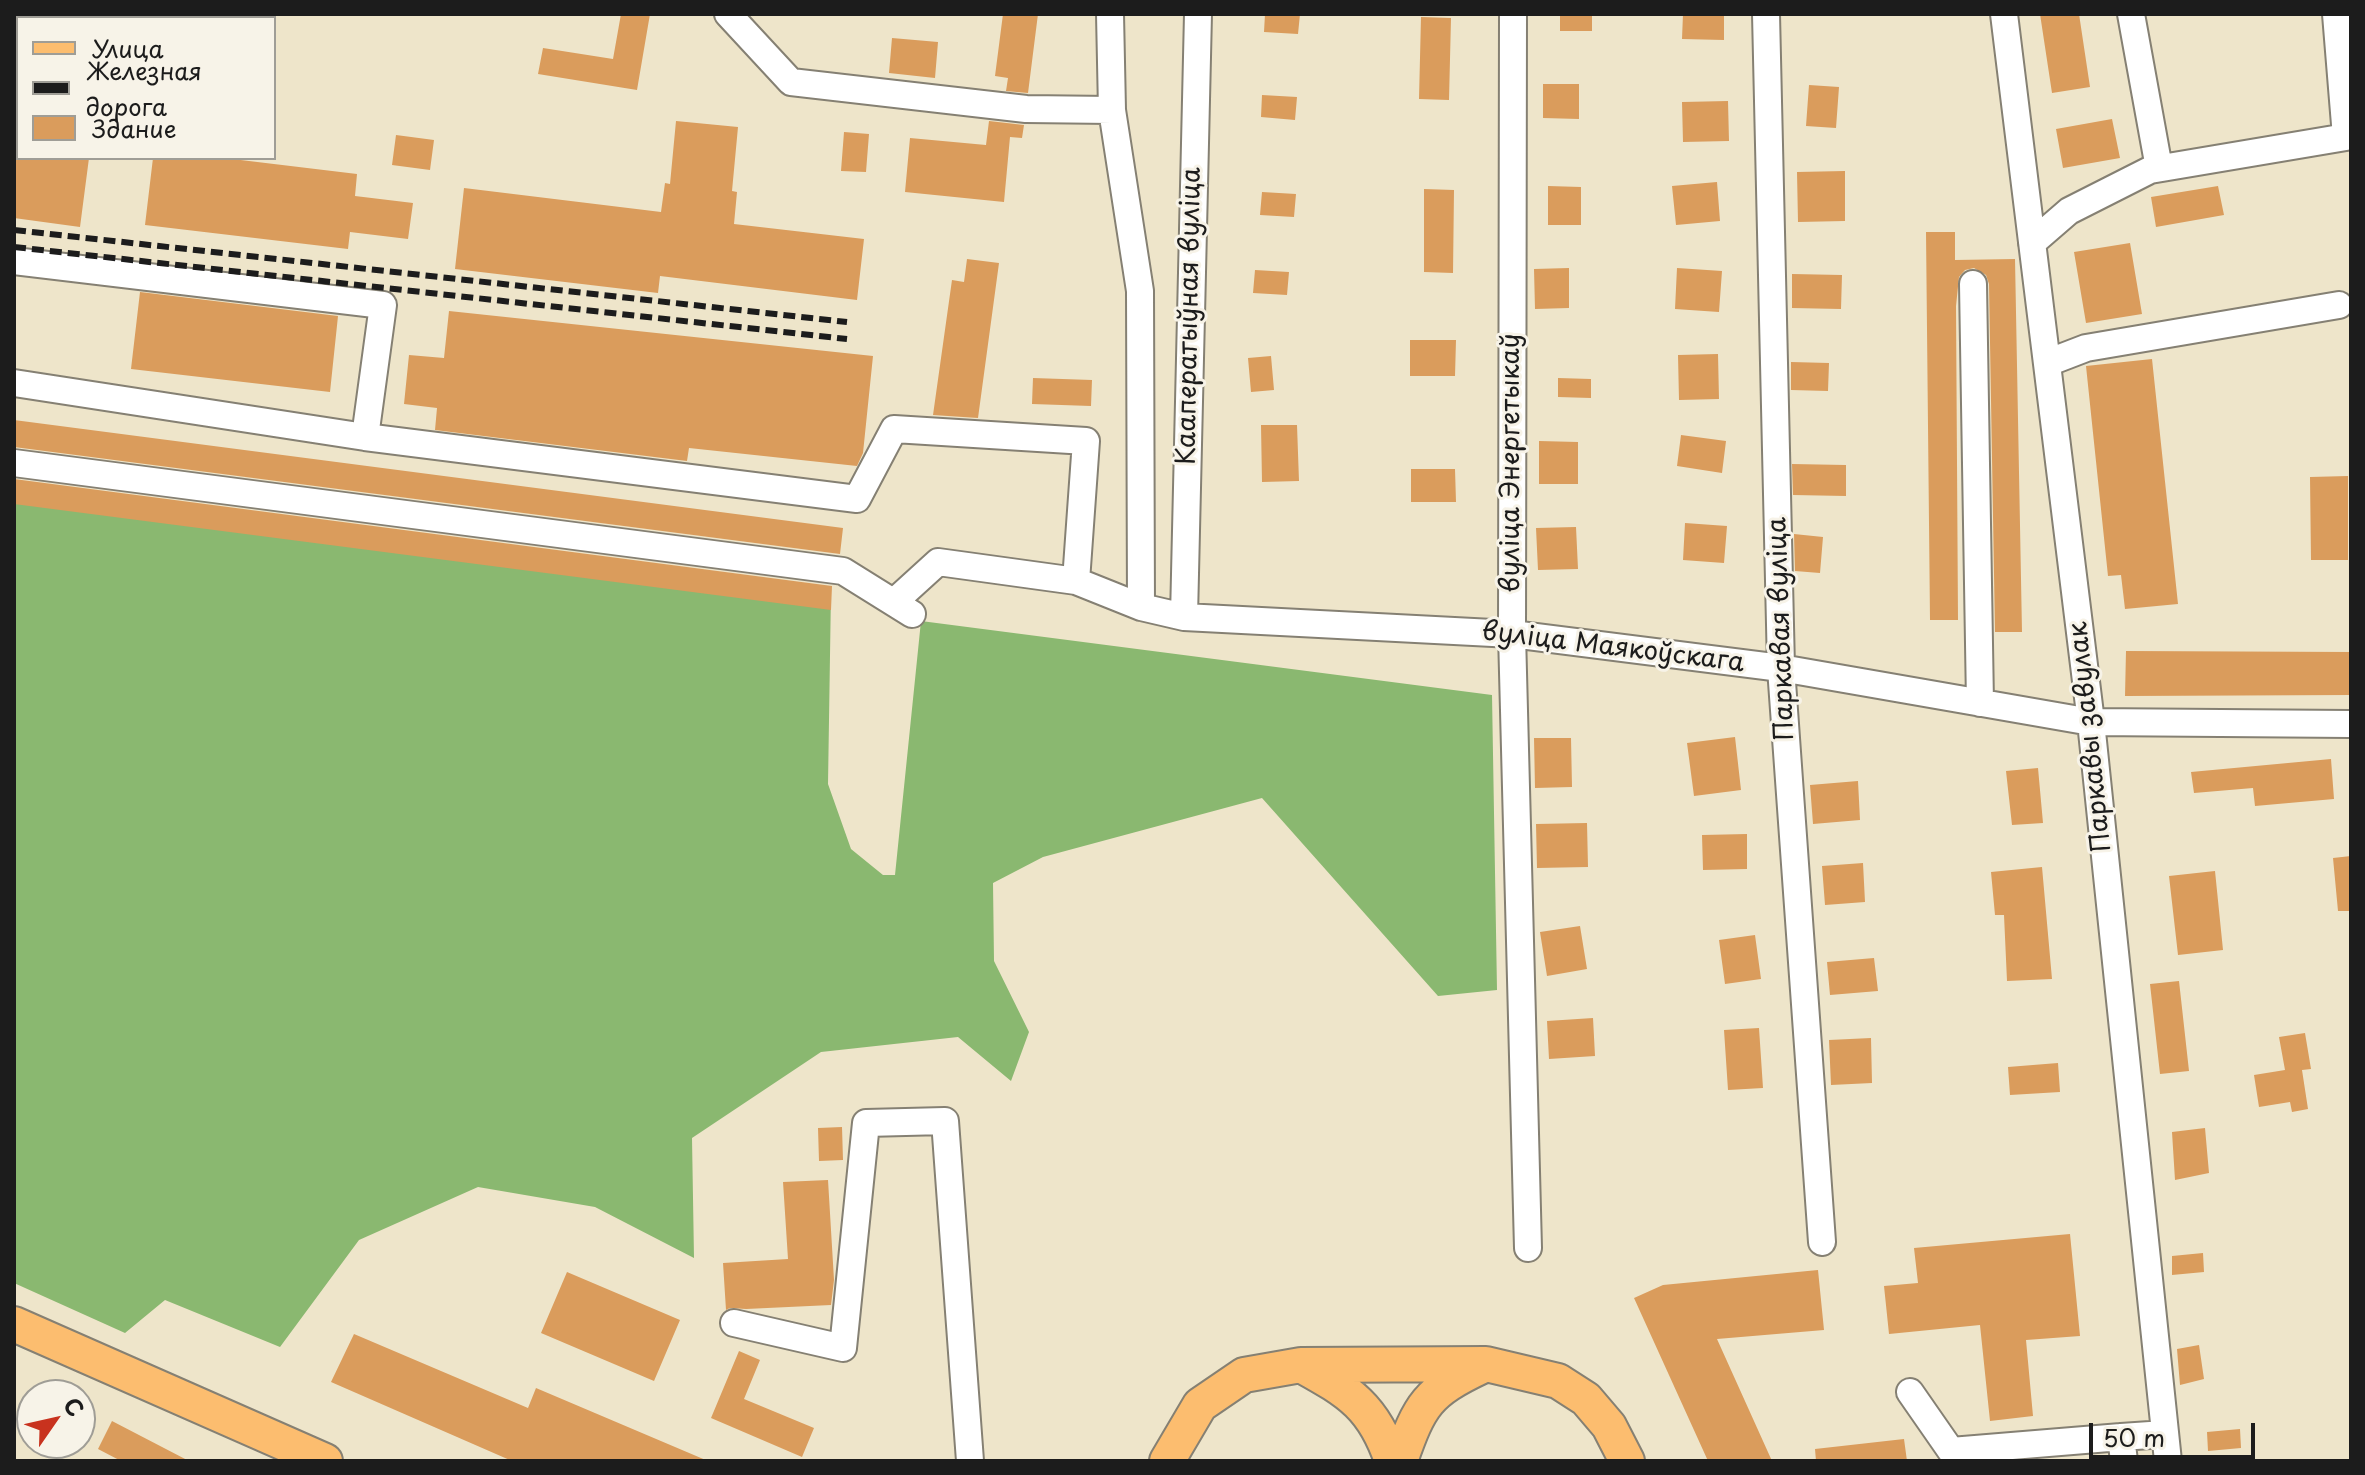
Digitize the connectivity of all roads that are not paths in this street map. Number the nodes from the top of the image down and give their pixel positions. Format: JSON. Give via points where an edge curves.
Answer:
{"nodes":[{"id":1,"x":728,"y":14,"type":"edge"},
{"id":2,"x":1110,"y":14,"type":"edge"},
{"id":3,"x":1198,"y":14,"type":"edge"},
{"id":4,"x":1513,"y":14,"type":"edge"},
{"id":5,"x":1766,"y":14,"type":"edge"},
{"id":6,"x":2004,"y":14,"type":"edge"},
{"id":7,"x":2131,"y":14,"type":"edge"},
{"id":8,"x":2336,"y":14,"type":"edge"},
{"id":9,"x":1112,"y":110,"type":"junction"},
{"id":10,"x":2159,"y":168,"type":"junction"},
{"id":11,"x":2032,"y":243,"type":"junction"},
{"id":12,"x":14,"y":261,"type":"edge"},
{"id":13,"x":1973,"y":284,"type":"dead end"},
{"id":14,"x":2339,"y":305,"type":"dead end"},
{"id":15,"x":2047,"y":363,"type":"junction"},
{"id":16,"x":14,"y":383,"type":"edge"},
{"id":17,"x":365,"y":437,"type":"junction"},
{"id":18,"x":14,"y":463,"type":"edge"},
{"id":19,"x":1076,"y":581,"type":"junction"},
{"id":20,"x":1141,"y":607,"type":"junction"},
{"id":21,"x":1184,"y":617,"type":"junction"},
{"id":22,"x":1512,"y":634,"type":"junction"},
{"id":23,"x":1781,"y":668,"type":"junction"},
{"id":24,"x":1980,"y":703,"type":"junction"},
{"id":25,"x":2091,"y":722,"type":"junction"},
{"id":26,"x":2351,"y":724,"type":"edge"},
{"id":27,"x":1822,"y":1242,"type":"dead end"},
{"id":28,"x":1528,"y":1248,"type":"dead end"},
{"id":29,"x":734,"y":1323,"type":"dead end"},
{"id":30,"x":14,"y":1324,"type":"edge"},
{"id":31,"x":1486,"y":1364,"type":"junction"},
{"id":32,"x":1301,"y":1365,"type":"junction"},
{"id":33,"x":1910,"y":1392,"type":"dead end"},
{"id":34,"x":2165,"y":1434,"type":"junction"},
{"id":35,"x":2123,"y":1449,"type":"edge"},
{"id":36,"x":325,"y":1461,"type":"edge"},
{"id":37,"x":970,"y":1461,"type":"edge"},
{"id":38,"x":1167,"y":1461,"type":"edge"},
{"id":39,"x":1392,"y":1461,"type":"edge"},
{"id":40,"x":1400,"y":1461,"type":"edge"},
{"id":41,"x":1627,"y":1461,"type":"edge"},
{"id":42,"x":2168,"y":1461,"type":"edge"}],
"edges":[{"from":1,"to":9,"type":"street","via":[[791,82],[1026,109]]},
{"from":2,"to":9,"type":"street"},
{"from":3,"to":21,"type":"street","name":"Кааператыўная вуліца"},
{"from":4,"to":22,"type":"street","name":"вуліца Энергетыкаў"},
{"from":5,"to":23,"type":"street","name":"Паркавая вуліца"},
{"from":6,"to":11,"type":"street","name":"Паркавы завулак"},
{"from":7,"to":10,"type":"street"},
{"from":8,"to":10,"type":"street","via":[[2346,137]]},
{"from":9,"to":20,"type":"street","via":[[1140,291]]},
{"from":10,"to":11,"type":"street","via":[[2069,211]]},
{"from":11,"to":15,"type":"street","name":"Паркавы завулак"},
{"from":12,"to":17,"type":"street","via":[[383,305]]},
{"from":13,"to":24,"type":"street"},
{"from":14,"to":15,"type":"street","via":[[2086,348]]},
{"from":15,"to":25,"type":"street","name":"Паркавы завулак"},
{"from":16,"to":17,"type":"street"},
{"from":17,"to":19,"type":"street","via":[[857,499],[894,429],[1086,441]]},
{"from":18,"to":19,"type":"street","name":"вуліца Маякоўскага","via":[[843,571],[903,608],[938,562]]},
{"from":19,"to":20,"type":"street","name":"вуліца Маякоўскага"},
{"from":20,"to":21,"type":"street","name":"вуліца Маякоўскага"},
{"from":21,"to":22,"type":"street","name":"вуліца Маякоўскага"},
{"from":22,"to":23,"type":"street","name":"вуліца Маякоўскага"},
{"from":22,"to":28,"type":"street","name":"вуліца Энергетыкаў"},
{"from":23,"to":24,"type":"street","name":"вуліца Маякоўскага"},
{"from":23,"to":27,"type":"street","name":"Паркавая вуліца"},
{"from":24,"to":25,"type":"street","name":"вуліца Маякоўскага"},
{"from":25,"to":26,"type":"street","name":"вуліца Маякоўскага"},
{"from":25,"to":34,"type":"street","name":"Паркавы завулак"},
{"from":29,"to":37,"type":"street","via":[[843,1348],[866,1123],[945,1121]]},
{"from":30,"to":36,"type":"main road"},
{"from":31,"to":32,"type":"main road"},
{"from":31,"to":40,"type":"main road","via":[[1448,1382],[1426,1402]]},
{"from":31,"to":41,"type":"main road","via":[[1558,1381],[1586,1399],[1609,1426]]},
{"from":32,"to":38,"type":"main road","via":[[1244,1375],[1200,1405]]},
{"from":32,"to":39,"type":"main road","via":[[1338,1385],[1365,1408],[1382,1432]]},
{"from":33,"to":35,"type":"street","via":[[1951,1451]]},
{"from":34,"to":35,"type":"street"},
{"from":34,"to":42,"type":"street","name":"Паркавы завулак"}]}
